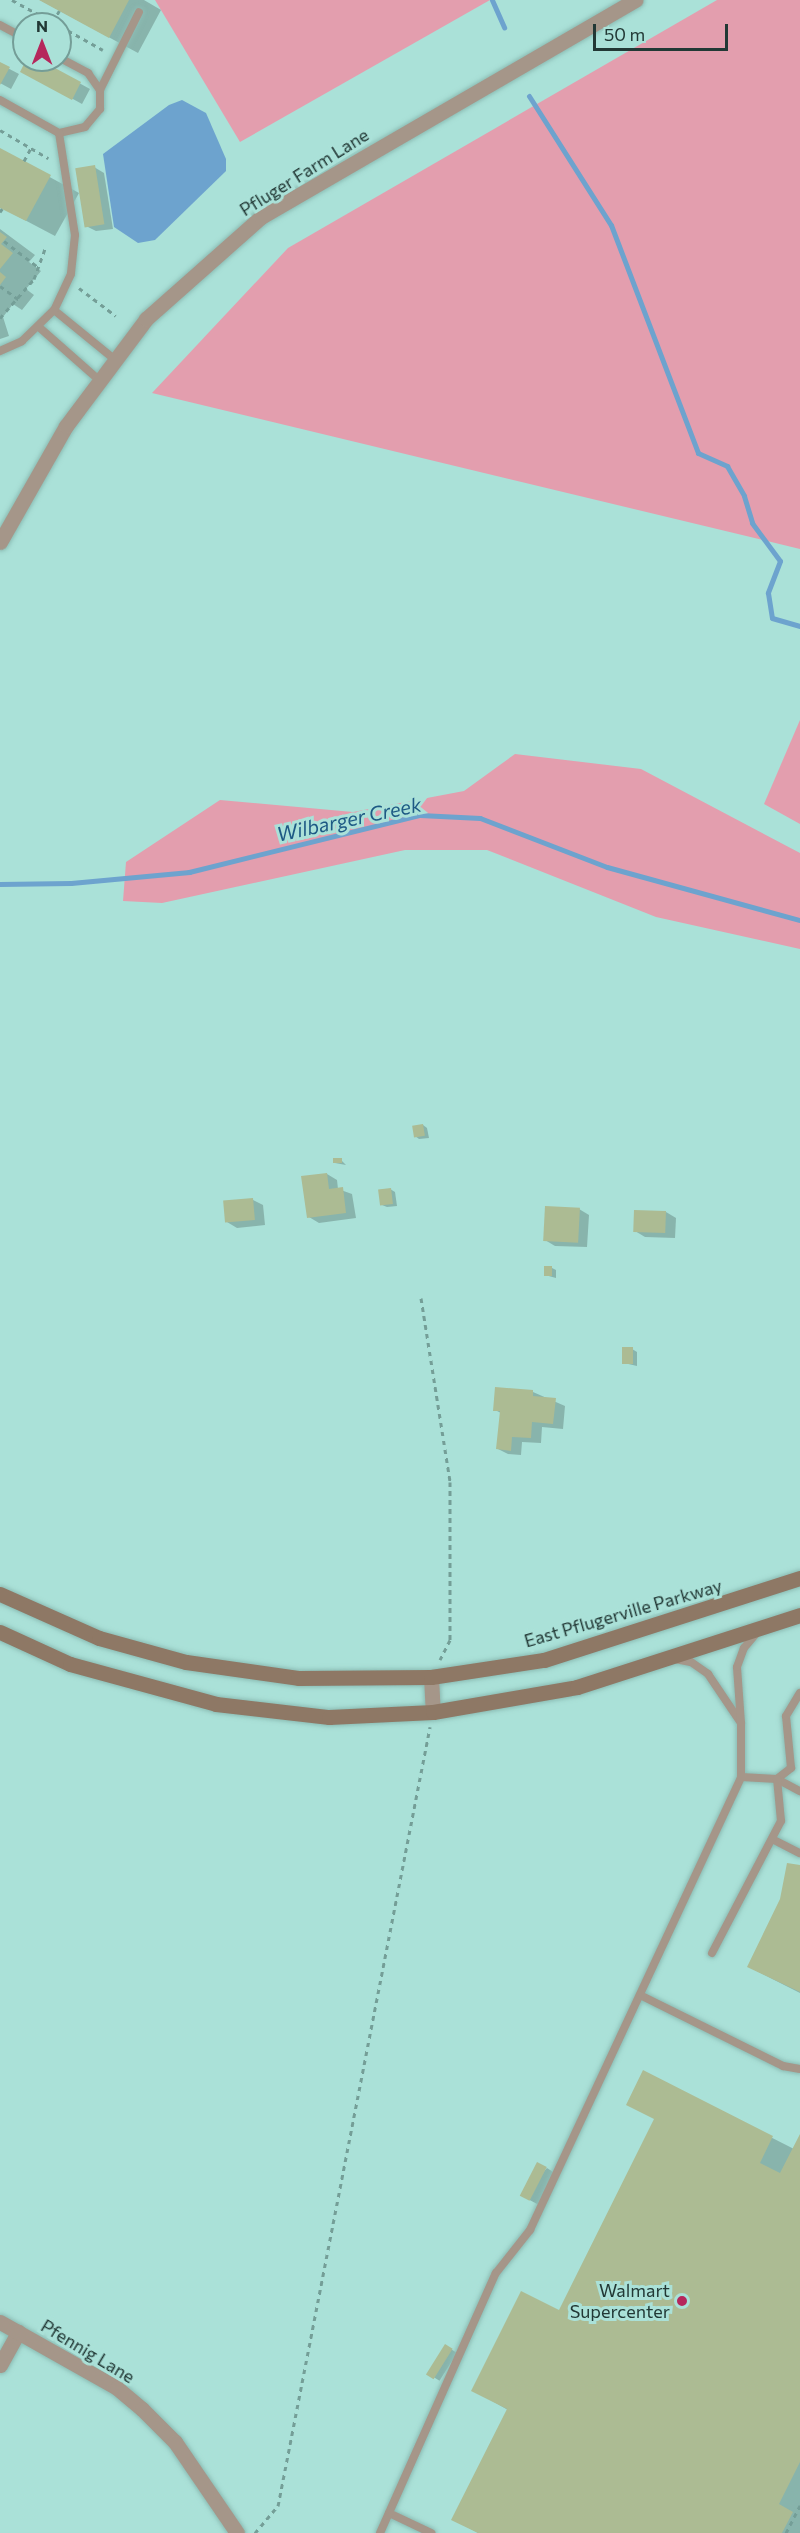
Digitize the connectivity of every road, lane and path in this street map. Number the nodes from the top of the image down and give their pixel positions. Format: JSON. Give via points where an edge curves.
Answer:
{"nodes":[{"id":1,"x":12,"y":0,"type":"edge"},
{"id":2,"x":636,"y":0,"type":"edge"},
{"id":3,"x":34,"y":12,"type":"edge"},
{"id":4,"x":139,"y":12,"type":"dead end"},
{"id":5,"x":72,"y":33,"type":"edge"},
{"id":6,"x":103,"y":50,"type":"dead end"},
{"id":7,"x":72,"y":64,"type":"edge"},
{"id":8,"x":100,"y":90,"type":"junction"},
{"id":9,"x":0,"y":100,"type":"edge"},
{"id":10,"x":0,"y":130,"type":"edge"},
{"id":11,"x":59,"y":133,"type":"junction"},
{"id":12,"x":31,"y":148,"type":"junction"},
{"id":13,"x":48,"y":158,"type":"dead end"},
{"id":14,"x":24,"y":161,"type":"dead end"},
{"id":15,"x":4,"y":241,"type":"dead end"},
{"id":16,"x":45,"y":248,"type":"dead end"},
{"id":17,"x":39,"y":267,"type":"junction"},
{"id":18,"x":75,"y":285,"type":"dead end"},
{"id":19,"x":0,"y":286,"type":"edge"},
{"id":20,"x":18,"y":300,"type":"junction"},
{"id":21,"x":54,"y":310,"type":"junction"},
{"id":22,"x":116,"y":316,"type":"dead end"},
{"id":23,"x":0,"y":318,"type":"edge"},
{"id":24,"x":40,"y":328,"type":"junction"},
{"id":25,"x":0,"y":351,"type":"edge"},
{"id":26,"x":114,"y":358,"type":"junction"},
{"id":27,"x":99,"y":380,"type":"junction"},
{"id":28,"x":0,"y":542,"type":"edge"},
{"id":29,"x":421,"y":1298,"type":"dead end"},
{"id":30,"x":800,"y":1578,"type":"edge"},
{"id":31,"x":0,"y":1594,"type":"edge"},
{"id":32,"x":800,"y":1615,"type":"edge"},
{"id":33,"x":761,"y":1628,"type":"junction"},
{"id":34,"x":0,"y":1632,"type":"edge"},
{"id":35,"x":668,"y":1658,"type":"junction"},
{"id":36,"x":431,"y":1677,"type":"junction"},
{"id":37,"x":800,"y":1693,"type":"edge"},
{"id":38,"x":434,"y":1712,"type":"junction"},
{"id":39,"x":741,"y":1723,"type":"junction"},
{"id":40,"x":741,"y":1778,"type":"junction"},
{"id":41,"x":777,"y":1779,"type":"junction"},
{"id":42,"x":800,"y":1791,"type":"edge"},
{"id":43,"x":772,"y":1839,"type":"junction"},
{"id":44,"x":800,"y":1853,"type":"edge"},
{"id":45,"x":712,"y":1953,"type":"dead end"},
{"id":46,"x":640,"y":1995,"type":"junction"},
{"id":47,"x":800,"y":2069,"type":"edge"},
{"id":48,"x":0,"y":2322,"type":"edge"},
{"id":49,"x":18,"y":2332,"type":"junction"},
{"id":50,"x":0,"y":2365,"type":"edge"},
{"id":51,"x":800,"y":2505,"type":"edge"},
{"id":52,"x":389,"y":2513,"type":"junction"},
{"id":53,"x":237,"y":2533,"type":"edge"},
{"id":54,"x":255,"y":2533,"type":"edge"},
{"id":55,"x":380,"y":2533,"type":"edge"},
{"id":56,"x":431,"y":2533,"type":"edge"},
{"id":57,"x":786,"y":2533,"type":"edge"}],
"edges":[{"from":1,"to":3,"type":"path"},
{"from":2,"to":26,"type":"street","name":"Pfluger Farm Lane","via":[[261,217],[146,319]]},
{"from":4,"to":8,"type":"lane"},
{"from":5,"to":6,"type":"path"},
{"from":7,"to":8,"type":"lane","via":[[88,73]]},
{"from":8,"to":11,"type":"lane","via":[[100,108],[85,127]]},
{"from":9,"to":11,"type":"lane"},
{"from":10,"to":12,"type":"path"},
{"from":11,"to":21,"type":"lane","via":[[75,235],[70,274]]},
{"from":12,"to":13,"type":"path"},
{"from":12,"to":14,"type":"path"},
{"from":15,"to":17,"type":"path"},
{"from":16,"to":17,"type":"path"},
{"from":17,"to":20,"type":"path"},
{"from":18,"to":22,"type":"path"},
{"from":19,"to":20,"type":"path"},
{"from":20,"to":23,"type":"path"},
{"from":21,"to":24,"type":"lane"},
{"from":21,"to":26,"type":"lane"},
{"from":24,"to":25,"type":"lane"},
{"from":24,"to":27,"type":"lane"},
{"from":26,"to":27,"type":"street","name":"Pfluger Farm Lane"},
{"from":27,"to":28,"type":"street","name":"Pfluger Farm Lane","via":[[66,426]]},
{"from":29,"to":36,"type":"path","via":[[450,1482],[450,1640]]},
{"from":30,"to":36,"type":"main road","name":"East Pflugerville Parkway","via":[[544,1660]]},
{"from":31,"to":36,"type":"main road","name":"East Pflugerville Parkway","via":[[99,1638],[186,1662],[298,1678]]},
{"from":32,"to":33,"type":"main road"},
{"from":33,"to":35,"type":"main road"},
{"from":33,"to":39,"type":"lane","via":[[744,1648],[737,1666]]},
{"from":34,"to":38,"type":"main road","via":[[70,1664],[216,1704],[329,1717]]},
{"from":35,"to":38,"type":"main road","via":[[577,1687]]},
{"from":35,"to":39,"type":"lane","via":[[691,1662],[708,1674]]},
{"from":36,"to":38,"type":"street"},
{"from":37,"to":41,"type":"lane","via":[[786,1716],[791,1768]]},
{"from":38,"to":54,"type":"path","via":[[278,2506]]},
{"from":39,"to":40,"type":"lane"},
{"from":40,"to":41,"type":"lane"},
{"from":40,"to":46,"type":"lane"},
{"from":41,"to":42,"type":"lane"},
{"from":41,"to":43,"type":"lane","via":[[781,1821]]},
{"from":43,"to":44,"type":"lane"},
{"from":43,"to":45,"type":"lane"},
{"from":46,"to":47,"type":"lane","via":[[783,2066]]},
{"from":46,"to":52,"type":"lane","via":[[530,2230],[496,2273]]},
{"from":48,"to":49,"type":"street","name":"Pfennig Lane"},
{"from":49,"to":50,"type":"street"},
{"from":49,"to":53,"type":"street","name":"Pfennig Lane","via":[[117,2388],[142,2409],[175,2442]]},
{"from":51,"to":57,"type":"path"},
{"from":52,"to":55,"type":"lane"},
{"from":52,"to":56,"type":"lane"}]}
